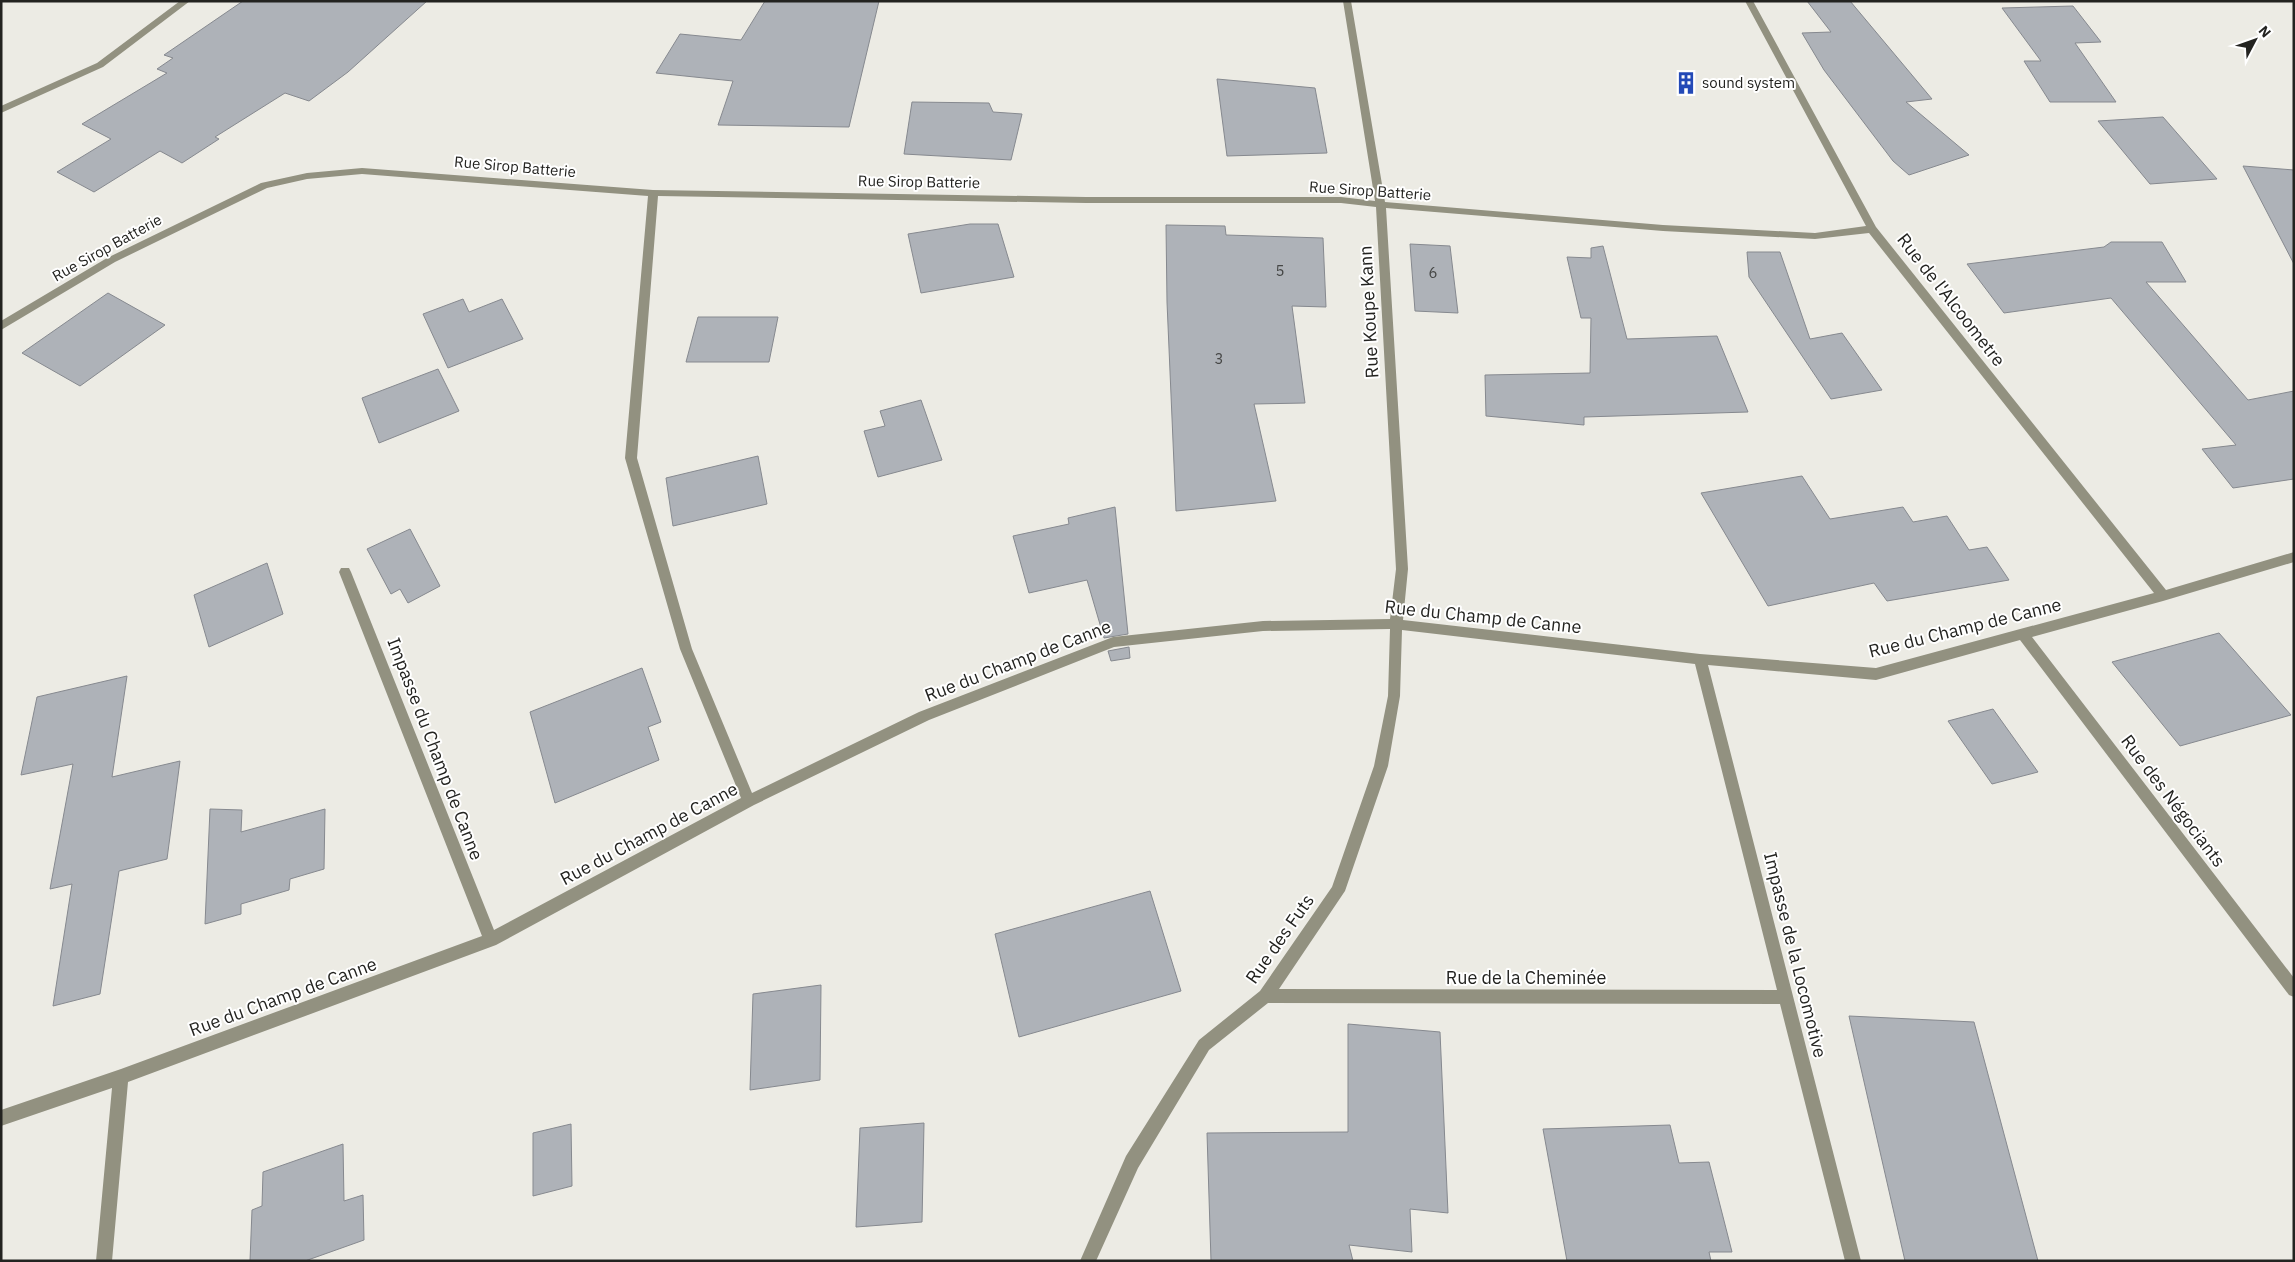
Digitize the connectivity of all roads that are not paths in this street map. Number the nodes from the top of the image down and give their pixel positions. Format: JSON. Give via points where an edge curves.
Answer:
{"nodes":[{"id":1,"x":186,"y":1,"type":"edge"},
{"id":2,"x":1347,"y":1,"type":"edge"},
{"id":3,"x":1749,"y":1,"type":"edge"},
{"id":4,"x":1,"y":110,"type":"edge"},
{"id":5,"x":653,"y":193,"type":"junction"},
{"id":6,"x":1381,"y":206,"type":"junction"},
{"id":7,"x":1872,"y":229,"type":"junction"},
{"id":8,"x":1,"y":326,"type":"edge"},
{"id":9,"x":2294,"y":557,"type":"edge"},
{"id":10,"x":345,"y":572,"type":"dead end"},
{"id":11,"x":2164,"y":596,"type":"junction"},
{"id":12,"x":1396,"y":624,"type":"junction"},
{"id":13,"x":2022,"y":634,"type":"junction"},
{"id":14,"x":1700,"y":659,"type":"junction"},
{"id":15,"x":748,"y":801,"type":"junction"},
{"id":16,"x":491,"y":940,"type":"junction"},
{"id":17,"x":2294,"y":990,"type":"edge"},
{"id":18,"x":1265,"y":996,"type":"junction"},
{"id":19,"x":1787,"y":997,"type":"junction"},
{"id":20,"x":121,"y":1078,"type":"junction"},
{"id":21,"x":1,"y":1118,"type":"edge"},
{"id":22,"x":104,"y":1261,"type":"edge"},
{"id":23,"x":1088,"y":1261,"type":"edge"},
{"id":24,"x":1853,"y":1261,"type":"edge"}],
"edges":[{"from":1,"to":4,"type":"street","via":[[100,65]]},
{"from":2,"to":6,"type":"street","name":"Rue Koupe Kann"},
{"from":3,"to":7,"type":"street","name":"Rue de l'Alcoometre"},
{"from":5,"to":6,"type":"street","name":"Rue Sirop Batterie","via":[[1086,200],[1341,200]]},
{"from":5,"to":8,"type":"street","name":"Rue Sirop Batterie","via":[[362,171],[307,176],[264,185],[207,212],[111,260]]},
{"from":5,"to":15,"type":"street","via":[[631,458],[686,649]]},
{"from":6,"to":7,"type":"street","name":"Rue Sirop Batterie","via":[[1663,228],[1815,236]]},
{"from":6,"to":12,"type":"street","name":"Rue Koupe Kann","via":[[1402,569]]},
{"from":7,"to":11,"type":"street","name":"Rue de l'Alcoometre"},
{"from":9,"to":11,"type":"street","name":"Rue du Champ de Canne"},
{"from":10,"to":16,"type":"street","name":"Impasse du Champ de Canne"},
{"from":11,"to":13,"type":"street","name":"Rue du Champ de Canne"},
{"from":12,"to":14,"type":"street","name":"Rue du Champ de Canne"},
{"from":12,"to":15,"type":"street","name":"Rue du Champ de Canne","via":[[1263,626],[1112,642],[924,716]]},
{"from":12,"to":18,"type":"street","name":"Rue des Futs","via":[[1394,696],[1381,766],[1338,891]]},
{"from":13,"to":14,"type":"street","name":"Rue du Champ de Canne","via":[[1876,674]]},
{"from":13,"to":17,"type":"street","name":"Rue des Négociants"},
{"from":14,"to":19,"type":"street","name":"Impasse de la Locomotive"},
{"from":15,"to":16,"type":"street","name":"Rue du Champ de Canne"},
{"from":16,"to":20,"type":"street","name":"Rue du Champ de Canne"},
{"from":18,"to":19,"type":"street","name":"Rue de la Cheminée"},
{"from":18,"to":23,"type":"street","name":"Rue des Futs","via":[[1204,1045],[1132,1162]]},
{"from":19,"to":24,"type":"street","name":"Impasse de la Locomotive"},
{"from":20,"to":21,"type":"street","name":"Rue du Champ de Canne"},
{"from":20,"to":22,"type":"street"}]}
